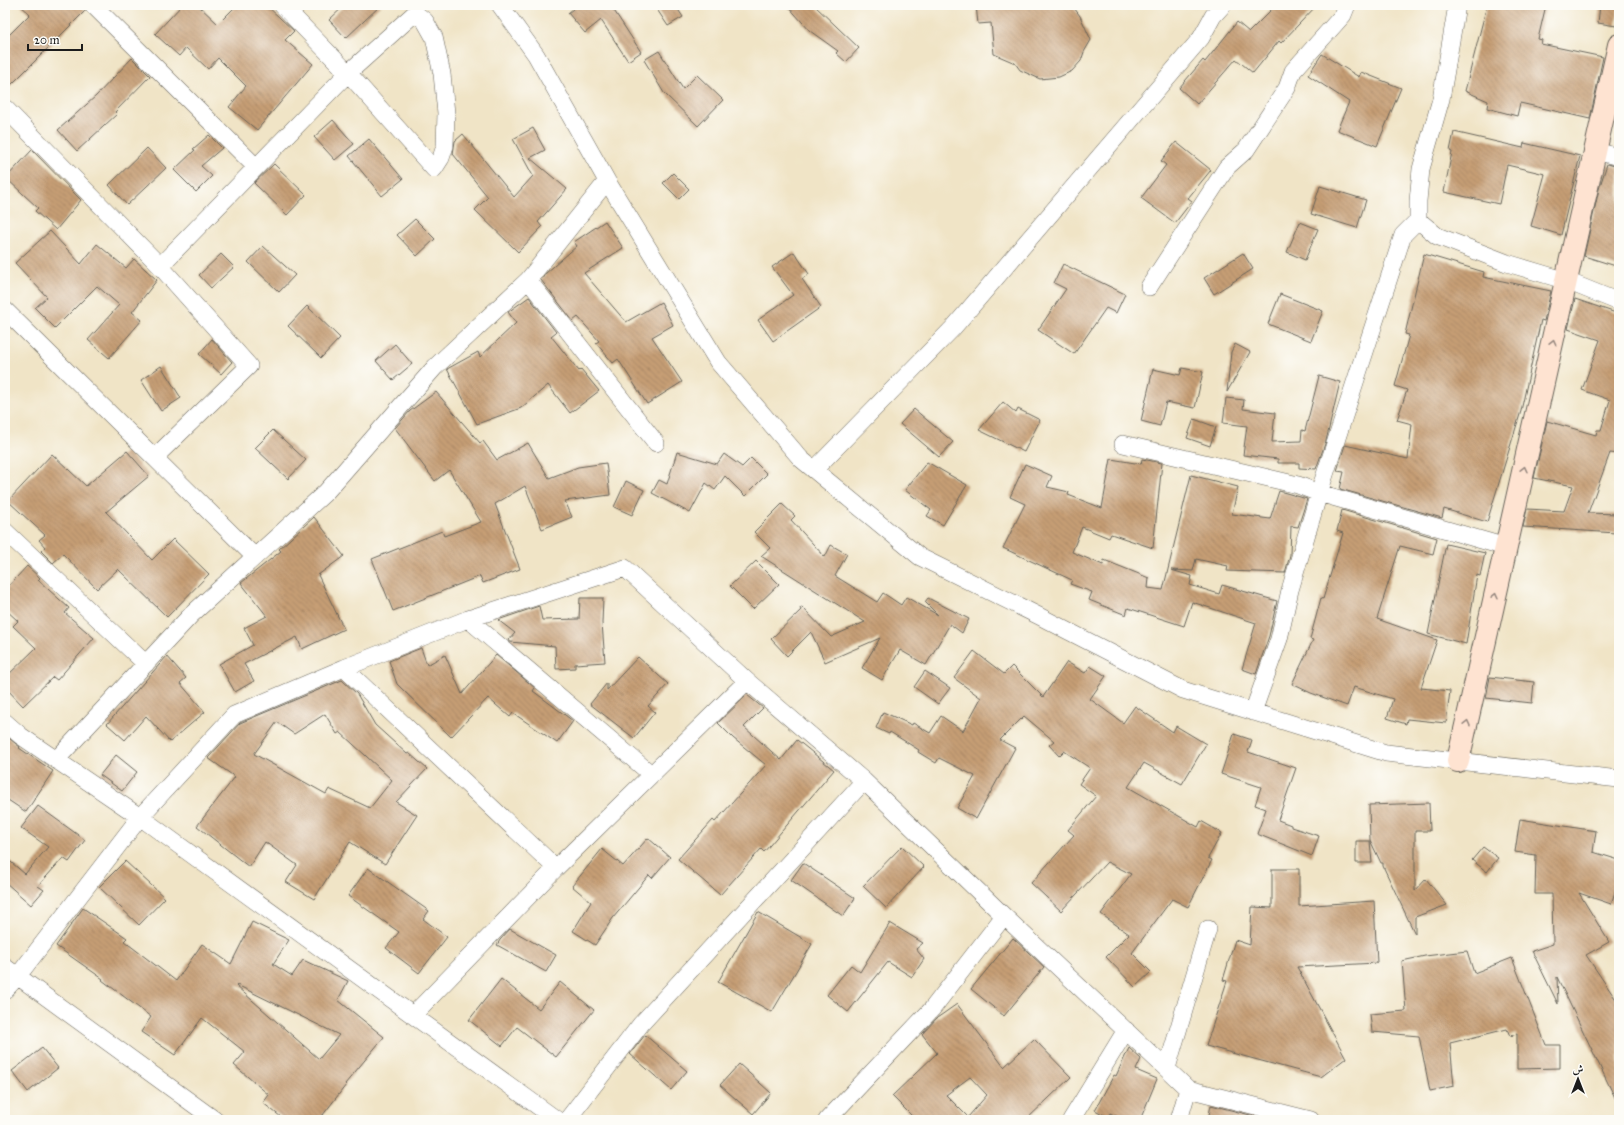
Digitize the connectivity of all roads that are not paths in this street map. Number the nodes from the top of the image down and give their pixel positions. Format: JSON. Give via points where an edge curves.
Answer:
{"nodes":[{"id":1,"x":93,"y":5,"type":"edge"},
{"id":2,"x":282,"y":5,"type":"edge"},
{"id":3,"x":500,"y":5,"type":"edge"},
{"id":4,"x":1223,"y":5,"type":"edge"},
{"id":5,"x":1347,"y":5,"type":"edge"},
{"id":6,"x":1457,"y":5,"type":"edge"},
{"id":7,"x":1619,"y":46,"type":"edge"},
{"id":8,"x":348,"y":74,"type":"junction"},
{"id":9,"x":5,"y":108,"type":"edge"},
{"id":10,"x":1595,"y":151,"type":"junction"},
{"id":11,"x":1619,"y":157,"type":"edge"},
{"id":12,"x":256,"y":167,"type":"junction"},
{"id":13,"x":607,"y":181,"type":"junction"},
{"id":14,"x":1418,"y":220,"type":"junction"},
{"id":15,"x":160,"y":266,"type":"junction"},
{"id":16,"x":528,"y":280,"type":"junction"},
{"id":17,"x":1567,"y":281,"type":"junction"},
{"id":18,"x":1149,"y":287,"type":"dead end"},
{"id":19,"x":1619,"y":302,"type":"edge"},
{"id":20,"x":5,"y":310,"type":"edge"},
{"id":21,"x":656,"y":443,"type":"dead end"},
{"id":22,"x":1123,"y":444,"type":"dead end"},
{"id":23,"x":154,"y":457,"type":"junction"},
{"id":24,"x":814,"y":470,"type":"junction"},
{"id":25,"x":1319,"y":493,"type":"junction"},
{"id":26,"x":5,"y":531,"type":"edge"},
{"id":27,"x":1506,"y":547,"type":"junction"},
{"id":28,"x":255,"y":556,"type":"junction"},
{"id":29,"x":468,"y":619,"type":"junction"},
{"id":30,"x":146,"y":664,"type":"junction"},
{"id":31,"x":344,"y":668,"type":"junction"},
{"id":32,"x":747,"y":682,"type":"junction"},
{"id":33,"x":1253,"y":712,"type":"junction"},
{"id":34,"x":5,"y":722,"type":"edge"},
{"id":35,"x":56,"y":760,"type":"junction"},
{"id":36,"x":1458,"y":761,"type":"junction"},
{"id":37,"x":651,"y":774,"type":"junction"},
{"id":38,"x":1619,"y":779,"type":"edge"},
{"id":39,"x":864,"y":781,"type":"junction"},
{"id":40,"x":140,"y":817,"type":"junction"},
{"id":41,"x":556,"y":868,"type":"junction"},
{"id":42,"x":1004,"y":916,"type":"junction"},
{"id":43,"x":1208,"y":929,"type":"dead end"},
{"id":44,"x":11,"y":972,"type":"edge"},
{"id":45,"x":5,"y":990,"type":"edge"},
{"id":46,"x":413,"y":1015,"type":"junction"},
{"id":47,"x":1126,"y":1030,"type":"junction"},
{"id":48,"x":1166,"y":1068,"type":"junction"},
{"id":49,"x":1188,"y":1089,"type":"junction"},
{"id":50,"x":215,"y":1120,"type":"edge"},
{"id":51,"x":557,"y":1120,"type":"edge"},
{"id":52,"x":567,"y":1120,"type":"edge"},
{"id":53,"x":827,"y":1120,"type":"edge"},
{"id":54,"x":1071,"y":1120,"type":"edge"},
{"id":55,"x":1179,"y":1120,"type":"edge"},
{"id":56,"x":1311,"y":1120,"type":"edge"}],
"edges":[{"from":1,"to":12,"type":"street"},
{"from":2,"to":8,"type":"street"},
{"from":3,"to":13,"type":"street","via":[[536,55]]},
{"from":4,"to":24,"type":"street","via":[[1213,16],[1201,38],[953,328]]},
{"from":5,"to":18,"type":"street","via":[[1343,15],[1294,71],[1287,88],[1246,150],[1227,167]]},
{"from":6,"to":14,"type":"street","via":[[1441,99],[1421,169]]},
{"from":7,"to":10,"type":"street"},
{"from":8,"to":8,"type":"street","via":[[363,90],[434,169],[441,158],[444,146],[446,113],[436,44],[425,21],[414,13]]},
{"from":8,"to":12,"type":"street"},
{"from":9,"to":15,"type":"street"},
{"from":10,"to":11,"type":"street"},
{"from":10,"to":17,"type":"street"},
{"from":12,"to":15,"type":"street"},
{"from":13,"to":16,"type":"street"},
{"from":13,"to":24,"type":"street","via":[[718,362],[801,459]]},
{"from":14,"to":17,"type":"street","via":[[1438,236],[1507,263]]},
{"from":14,"to":25,"type":"street","via":[[1403,235]]},
{"from":15,"to":23,"type":"street","via":[[249,366]]},
{"from":16,"to":21,"type":"street"},
{"from":16,"to":28,"type":"street","via":[[435,367],[326,492]]},
{"from":17,"to":19,"type":"street"},
{"from":27,"to":17,"type":"street","one_way":true},
{"from":20,"to":23,"type":"street"},
{"from":22,"to":25,"type":"street","via":[[1298,484]]},
{"from":23,"to":28,"type":"street"},
{"from":24,"to":33,"type":"street","via":[[920,557],[1183,690]]},
{"from":25,"to":27,"type":"street"},
{"from":25,"to":33,"type":"street","via":[[1290,590],[1279,639]]},
{"from":26,"to":30,"type":"street"},
{"from":36,"to":27,"type":"street","one_way":true},
{"from":28,"to":30,"type":"street","via":[[191,615]]},
{"from":29,"to":31,"type":"street"},
{"from":29,"to":32,"type":"street","via":[[625,568]]},
{"from":29,"to":37,"type":"street"},
{"from":30,"to":35,"type":"street"},
{"from":31,"to":40,"type":"street","via":[[234,715]]},
{"from":31,"to":41,"type":"street"},
{"from":32,"to":37,"type":"street"},
{"from":32,"to":39,"type":"street"},
{"from":33,"to":36,"type":"street","via":[[1386,753]]},
{"from":34,"to":35,"type":"street"},
{"from":35,"to":40,"type":"street"},
{"from":36,"to":38,"type":"street"},
{"from":37,"to":41,"type":"street"},
{"from":39,"to":42,"type":"street"},
{"from":39,"to":52,"type":"street","via":[[641,1024]]},
{"from":40,"to":44,"type":"street"},
{"from":40,"to":46,"type":"street"},
{"from":41,"to":46,"type":"street"},
{"from":42,"to":47,"type":"street"},
{"from":42,"to":53,"type":"street","via":[[932,1009]]},
{"from":43,"to":48,"type":"street"},
{"from":44,"to":45,"type":"street"},
{"from":44,"to":50,"type":"street"},
{"from":46,"to":51,"type":"street"},
{"from":47,"to":48,"type":"street"},
{"from":47,"to":54,"type":"street"},
{"from":48,"to":49,"type":"street"},
{"from":49,"to":55,"type":"street"},
{"from":49,"to":56,"type":"street"}]}
